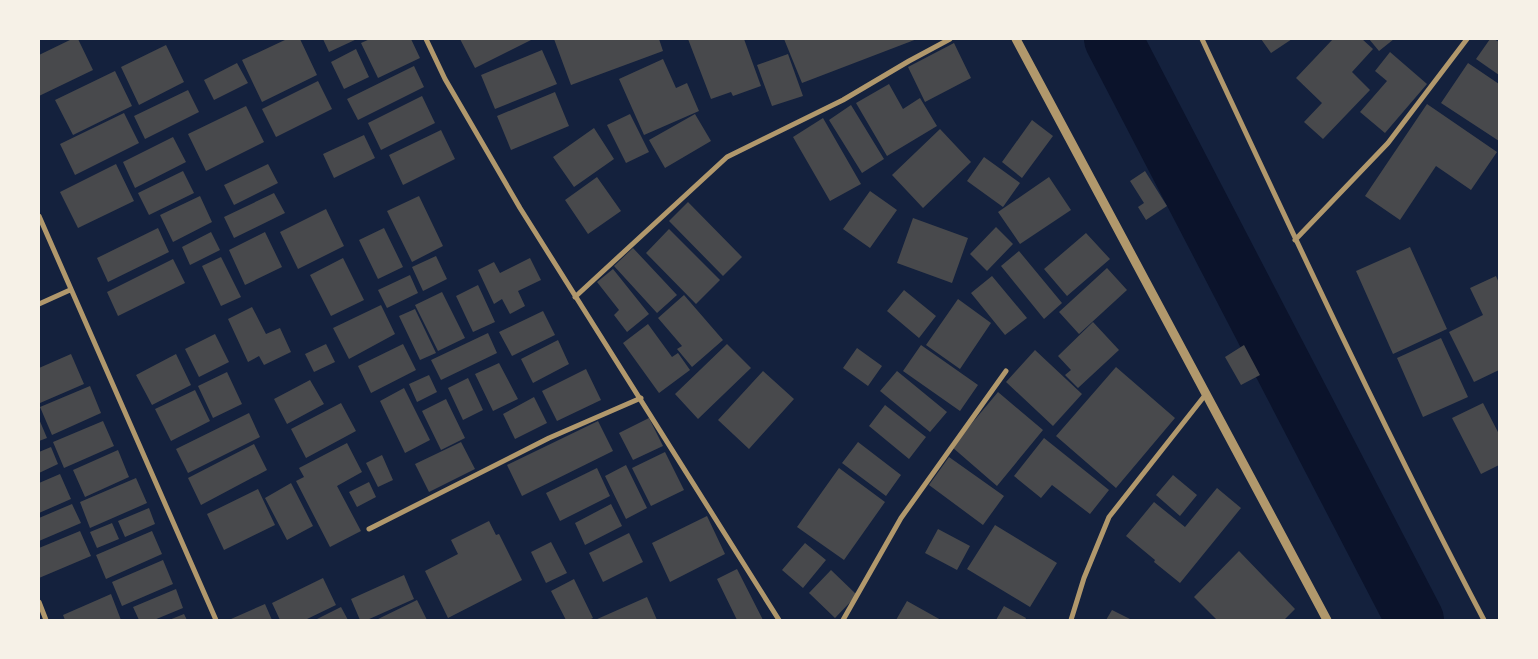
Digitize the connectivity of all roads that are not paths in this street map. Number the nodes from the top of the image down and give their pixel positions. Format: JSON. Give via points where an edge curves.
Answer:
{"nodes":[{"id":1,"x":426,"y":39,"type":"edge"},
{"id":2,"x":950,"y":39,"type":"edge"},
{"id":3,"x":1016,"y":39,"type":"edge"},
{"id":4,"x":1202,"y":39,"type":"edge"},
{"id":5,"x":1466,"y":39,"type":"edge"},
{"id":6,"x":39,"y":216,"type":"edge"},
{"id":7,"x":1295,"y":240,"type":"junction"},
{"id":8,"x":70,"y":290,"type":"junction"},
{"id":9,"x":575,"y":297,"type":"junction"},
{"id":10,"x":39,"y":304,"type":"edge"},
{"id":11,"x":1006,"y":371,"type":"dead end"},
{"id":12,"x":1206,"y":394,"type":"junction"},
{"id":13,"x":641,"y":398,"type":"junction"},
{"id":14,"x":369,"y":529,"type":"dead end"},
{"id":15,"x":39,"y":602,"type":"edge"},
{"id":16,"x":46,"y":620,"type":"edge"},
{"id":17,"x":216,"y":620,"type":"edge"},
{"id":18,"x":779,"y":620,"type":"edge"},
{"id":19,"x":843,"y":620,"type":"edge"},
{"id":20,"x":1072,"y":620,"type":"edge"},
{"id":21,"x":1327,"y":620,"type":"edge"},
{"id":22,"x":1484,"y":620,"type":"edge"}],
"edges":[{"from":1,"to":9,"type":"street","via":[[475,131]]},
{"from":2,"to":9,"type":"street","via":[[843,100],[727,157]]},
{"from":3,"to":12,"type":"street"},
{"from":4,"to":7,"type":"street"},
{"from":5,"to":7,"type":"street","via":[[1388,143]]},
{"from":6,"to":8,"type":"street"},
{"from":7,"to":22,"type":"street"},
{"from":8,"to":10,"type":"street"},
{"from":8,"to":17,"type":"street"},
{"from":9,"to":13,"type":"street"},
{"from":11,"to":19,"type":"street","via":[[900,518]]},
{"from":12,"to":20,"type":"street","via":[[1109,517],[1084,578]]},
{"from":12,"to":21,"type":"street"},
{"from":13,"to":14,"type":"street","via":[[549,438]]},
{"from":13,"to":18,"type":"street"},
{"from":15,"to":16,"type":"street"}]}
